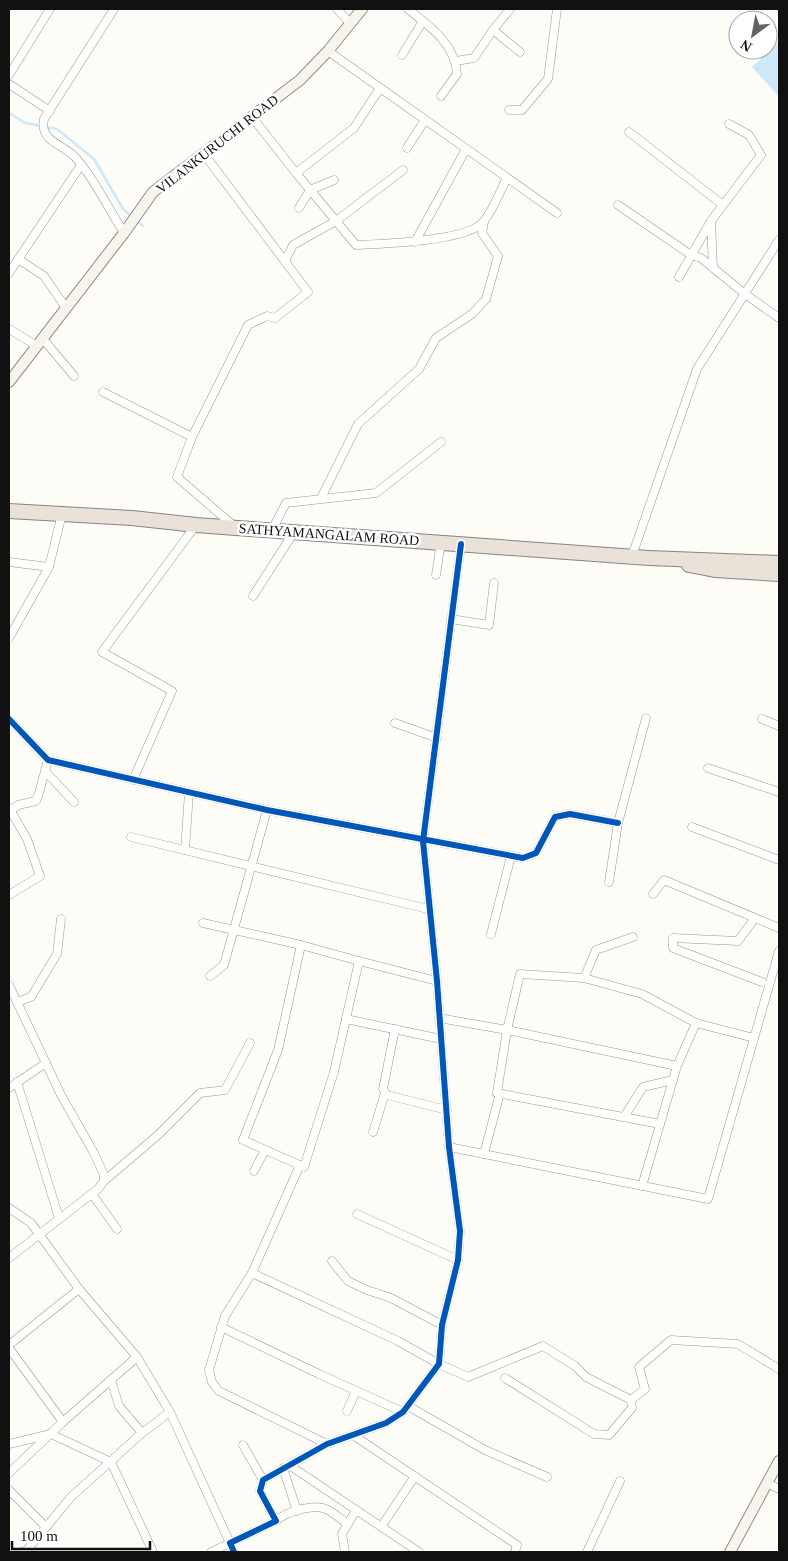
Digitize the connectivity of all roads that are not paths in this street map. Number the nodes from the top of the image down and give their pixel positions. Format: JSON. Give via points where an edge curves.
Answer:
{"nodes":[{"id":1,"x":50,"y":9,"type":"edge"},
{"id":2,"x":114,"y":9,"type":"edge"},
{"id":3,"x":337,"y":9,"type":"edge"},
{"id":4,"x":362,"y":9,"type":"edge"},
{"id":5,"x":408,"y":9,"type":"edge"},
{"id":6,"x":510,"y":9,"type":"edge"},
{"id":7,"x":557,"y":9,"type":"edge"},
{"id":8,"x":423,"y":21,"type":"junction"},
{"id":9,"x":350,"y":23,"type":"junction"},
{"id":10,"x":493,"y":30,"type":"junction"},
{"id":11,"x":328,"y":52,"type":"junction"},
{"id":12,"x":520,"y":52,"type":"dead end"},
{"id":13,"x":402,"y":56,"type":"dead end"},
{"id":14,"x":456,"y":62,"type":"junction"},
{"id":15,"x":9,"y":75,"type":"edge"},
{"id":16,"x":9,"y":84,"type":"edge"},
{"id":17,"x":380,"y":88,"type":"junction"},
{"id":18,"x":440,"y":96,"type":"dead end"},
{"id":19,"x":509,"y":110,"type":"dead end"},
{"id":20,"x":50,"y":111,"type":"junction"},
{"id":21,"x":252,"y":117,"type":"junction"},
{"id":22,"x":425,"y":120,"type":"junction"},
{"id":23,"x":729,"y":124,"type":"dead end"},
{"id":24,"x":629,"y":132,"type":"dead end"},
{"id":25,"x":407,"y":148,"type":"dead end"},
{"id":26,"x":466,"y":149,"type":"junction"},
{"id":27,"x":204,"y":154,"type":"junction"},
{"id":28,"x":80,"y":165,"type":"junction"},
{"id":29,"x":403,"y":170,"type":"dead end"},
{"id":30,"x":296,"y":173,"type":"junction"},
{"id":31,"x":507,"y":178,"type":"junction"},
{"id":32,"x":334,"y":180,"type":"dead end"},
{"id":33,"x":310,"y":190,"type":"junction"},
{"id":34,"x":618,"y":205,"type":"dead end"},
{"id":35,"x":723,"y":206,"type":"junction"},
{"id":36,"x":299,"y":208,"type":"dead end"},
{"id":37,"x":557,"y":213,"type":"dead end"},
{"id":38,"x":336,"y":221,"type":"junction"},
{"id":39,"x":712,"y":221,"type":"junction"},
{"id":40,"x":484,"y":222,"type":"junction"},
{"id":41,"x":124,"y":233,"type":"junction"},
{"id":42,"x":779,"y":240,"type":"edge"},
{"id":43,"x":415,"y":242,"type":"junction"},
{"id":44,"x":691,"y":255,"type":"junction"},
{"id":45,"x":18,"y":259,"type":"junction"},
{"id":46,"x":285,"y":261,"type":"junction"},
{"id":47,"x":713,"y":268,"type":"junction"},
{"id":48,"x":9,"y":273,"type":"edge"},
{"id":49,"x":679,"y":277,"type":"dead end"},
{"id":50,"x":745,"y":294,"type":"junction"},
{"id":51,"x":66,"y":308,"type":"junction"},
{"id":52,"x":778,"y":316,"type":"edge"},
{"id":53,"x":9,"y":329,"type":"edge"},
{"id":54,"x":40,"y":343,"type":"junction"},
{"id":55,"x":74,"y":376,"type":"dead end"},
{"id":56,"x":9,"y":382,"type":"edge"},
{"id":57,"x":103,"y":392,"type":"dead end"},
{"id":58,"x":192,"y":437,"type":"junction"},
{"id":59,"x":441,"y":442,"type":"dead end"},
{"id":60,"x":321,"y":498,"type":"junction"},
{"id":61,"x":9,"y":511,"type":"edge"},
{"id":62,"x":62,"y":514,"type":"junction"},
{"id":63,"x":196,"y":525,"type":"junction"},
{"id":64,"x":236,"y":528,"type":"junction"},
{"id":65,"x":272,"y":530,"type":"junction"},
{"id":66,"x":294,"y":532,"type":"junction"},
{"id":67,"x":441,"y":542,"type":"junction"},
{"id":68,"x":461,"y":544,"type":"junction"},
{"id":69,"x":632,"y":556,"type":"junction"},
{"id":70,"x":649,"y":558,"type":"junction"},
{"id":71,"x":9,"y":562,"type":"edge"},
{"id":72,"x":779,"y":563,"type":"edge"},
{"id":73,"x":49,"y":567,"type":"junction"},
{"id":74,"x":779,"y":574,"type":"edge"},
{"id":75,"x":436,"y":575,"type":"dead end"},
{"id":76,"x":494,"y":583,"type":"dead end"},
{"id":77,"x":253,"y":596,"type":"dead end"},
{"id":78,"x":452,"y":618,"type":"junction"},
{"id":79,"x":9,"y":638,"type":"edge"},
{"id":80,"x":9,"y":718,"type":"edge"},
{"id":81,"x":646,"y":718,"type":"dead end"},
{"id":82,"x":762,"y":719,"type":"dead end"},
{"id":83,"x":395,"y":723,"type":"dead end"},
{"id":84,"x":779,"y":726,"type":"edge"},
{"id":85,"x":437,"y":738,"type":"junction"},
{"id":86,"x":48,"y":760,"type":"junction"},
{"id":87,"x":708,"y":768,"type":"dead end"},
{"id":88,"x":45,"y":771,"type":"junction"},
{"id":89,"x":133,"y":780,"type":"junction"},
{"id":90,"x":189,"y":792,"type":"junction"},
{"id":91,"x":779,"y":792,"type":"edge"},
{"id":92,"x":74,"y":802,"type":"dead end"},
{"id":93,"x":10,"y":809,"type":"edge"},
{"id":94,"x":266,"y":810,"type":"junction"},
{"id":95,"x":618,"y":823,"type":"junction"},
{"id":96,"x":692,"y":827,"type":"dead end"},
{"id":97,"x":131,"y":837,"type":"dead end"},
{"id":98,"x":422,"y":840,"type":"junction"},
{"id":99,"x":185,"y":850,"type":"junction"},
{"id":100,"x":511,"y":856,"type":"junction"},
{"id":101,"x":779,"y":860,"type":"edge"},
{"id":102,"x":251,"y":866,"type":"junction"},
{"id":103,"x":609,"y":882,"type":"dead end"},
{"id":104,"x":653,"y":894,"type":"dead end"},
{"id":105,"x":9,"y":895,"type":"edge"},
{"id":106,"x":428,"y":908,"type":"junction"},
{"id":107,"x":755,"y":918,"type":"junction"},
{"id":108,"x":61,"y":919,"type":"dead end"},
{"id":109,"x":203,"y":923,"type":"dead end"},
{"id":110,"x":779,"y":928,"type":"edge"},
{"id":111,"x":233,"y":930,"type":"junction"},
{"id":112,"x":490,"y":934,"type":"dead end"},
{"id":113,"x":633,"y":937,"type":"dead end"},
{"id":114,"x":301,"y":945,"type":"junction"},
{"id":115,"x":779,"y":951,"type":"edge"},
{"id":116,"x":359,"y":961,"type":"junction"},
{"id":117,"x":210,"y":976,"type":"dead end"},
{"id":118,"x":584,"y":978,"type":"junction"},
{"id":119,"x":437,"y":981,"type":"junction"},
{"id":120,"x":762,"y":982,"type":"dead end"},
{"id":121,"x":9,"y":985,"type":"edge"},
{"id":122,"x":17,"y":1002,"type":"junction"},
{"id":123,"x":439,"y":1018,"type":"junction"},
{"id":124,"x":346,"y":1019,"type":"junction"},
{"id":125,"x":696,"y":1023,"type":"junction"},
{"id":126,"x":394,"y":1029,"type":"junction"},
{"id":127,"x":506,"y":1030,"type":"junction"},
{"id":128,"x":754,"y":1038,"type":"junction"},
{"id":129,"x":441,"y":1039,"type":"junction"},
{"id":130,"x":250,"y":1042,"type":"dead end"},
{"id":131,"x":46,"y":1063,"type":"junction"},
{"id":132,"x":677,"y":1066,"type":"junction"},
{"id":133,"x":673,"y":1080,"type":"junction"},
{"id":134,"x":17,"y":1082,"type":"junction"},
{"id":135,"x":9,"y":1088,"type":"edge"},
{"id":136,"x":385,"y":1092,"type":"junction"},
{"id":137,"x":500,"y":1093,"type":"junction"},
{"id":138,"x":447,"y":1110,"type":"junction"},
{"id":139,"x":624,"y":1117,"type":"junction"},
{"id":140,"x":660,"y":1124,"type":"junction"},
{"id":141,"x":373,"y":1132,"type":"dead end"},
{"id":142,"x":450,"y":1147,"type":"junction"},
{"id":143,"x":265,"y":1150,"type":"junction"},
{"id":144,"x":484,"y":1154,"type":"junction"},
{"id":145,"x":300,"y":1165,"type":"junction"},
{"id":146,"x":254,"y":1171,"type":"dead end"},
{"id":147,"x":104,"y":1181,"type":"junction"},
{"id":148,"x":642,"y":1186,"type":"junction"},
{"id":149,"x":92,"y":1194,"type":"junction"},
{"id":150,"x":9,"y":1208,"type":"edge"},
{"id":151,"x":357,"y":1214,"type":"dead end"},
{"id":152,"x":59,"y":1218,"type":"junction"},
{"id":153,"x":117,"y":1229,"type":"dead end"},
{"id":154,"x":39,"y":1234,"type":"junction"},
{"id":155,"x":9,"y":1258,"type":"edge"},
{"id":156,"x":458,"y":1260,"type":"junction"},
{"id":157,"x":332,"y":1261,"type":"dead end"},
{"id":158,"x":252,"y":1273,"type":"junction"},
{"id":159,"x":79,"y":1289,"type":"junction"},
{"id":160,"x":442,"y":1324,"type":"junction"},
{"id":161,"x":221,"y":1327,"type":"junction"},
{"id":162,"x":9,"y":1346,"type":"edge"},
{"id":163,"x":137,"y":1357,"type":"junction"},
{"id":164,"x":439,"y":1364,"type":"junction"},
{"id":165,"x":779,"y":1369,"type":"edge"},
{"id":166,"x":505,"y":1378,"type":"dead end"},
{"id":167,"x":111,"y":1380,"type":"junction"},
{"id":168,"x":356,"y":1391,"type":"junction"},
{"id":169,"x":631,"y":1400,"type":"junction"},
{"id":170,"x":406,"y":1409,"type":"junction"},
{"id":171,"x":347,"y":1410,"type":"dead end"},
{"id":172,"x":170,"y":1412,"type":"junction"},
{"id":173,"x":63,"y":1422,"type":"junction"},
{"id":174,"x":142,"y":1433,"type":"junction"},
{"id":175,"x":51,"y":1434,"type":"junction"},
{"id":176,"x":353,"y":1435,"type":"junction"},
{"id":177,"x":9,"y":1444,"type":"edge"},
{"id":178,"x":327,"y":1444,"type":"junction"},
{"id":179,"x":243,"y":1445,"type":"dead end"},
{"id":180,"x":779,"y":1460,"type":"edge"},
{"id":181,"x":111,"y":1462,"type":"junction"},
{"id":182,"x":286,"y":1467,"type":"junction"},
{"id":183,"x":9,"y":1473,"type":"edge"},
{"id":184,"x":415,"y":1476,"type":"junction"},
{"id":185,"x":547,"y":1476,"type":"dead end"},
{"id":186,"x":263,"y":1480,"type":"junction"},
{"id":187,"x":620,"y":1481,"type":"dead end"},
{"id":188,"x":767,"y":1483,"type":"junction"},
{"id":189,"x":779,"y":1489,"type":"edge"},
{"id":190,"x":9,"y":1490,"type":"edge"},
{"id":191,"x":298,"y":1510,"type":"junction"},
{"id":192,"x":356,"y":1510,"type":"junction"},
{"id":193,"x":276,"y":1521,"type":"junction"},
{"id":194,"x":348,"y":1524,"type":"junction"},
{"id":195,"x":46,"y":1527,"type":"junction"},
{"id":196,"x":381,"y":1527,"type":"junction"},
{"id":197,"x":230,"y":1543,"type":"junction"},
{"id":198,"x":22,"y":1552,"type":"edge"},
{"id":199,"x":153,"y":1552,"type":"edge"},
{"id":200,"x":211,"y":1552,"type":"edge"},
{"id":201,"x":234,"y":1552,"type":"edge"},
{"id":202,"x":345,"y":1552,"type":"edge"},
{"id":203,"x":419,"y":1552,"type":"edge"},
{"id":204,"x":514,"y":1552,"type":"edge"},
{"id":205,"x":587,"y":1552,"type":"edge"},
{"id":206,"x":730,"y":1552,"type":"edge"}],
"edges":[{"from":1,"to":15,"type":"street"},
{"from":2,"to":20,"type":"street"},
{"from":3,"to":9,"type":"street"},
{"from":4,"to":9,"type":"street","name":"VILANKURUCHI ROAD"},
{"from":5,"to":8,"type":"street"},
{"from":6,"to":10,"type":"street"},
{"from":7,"to":19,"type":"street","via":[[548,79],[522,110]]},
{"from":8,"to":13,"type":"street"},
{"from":8,"to":14,"type":"street","via":[[442,38]]},
{"from":9,"to":11,"type":"street","name":"VILANKURUCHI ROAD"},
{"from":10,"to":12,"type":"street"},
{"from":10,"to":14,"type":"street","via":[[474,58]]},
{"from":11,"to":17,"type":"street"},
{"from":11,"to":21,"type":"street","name":"VILANKURUCHI ROAD","via":[[300,80]]},
{"from":14,"to":18,"type":"street","via":[[457,74]]},
{"from":16,"to":20,"type":"street"},
{"from":17,"to":22,"type":"street"},
{"from":17,"to":30,"type":"street","via":[[354,128]]},
{"from":20,"to":28,"type":"street","via":[[43,128],[49,138],[73,155]]},
{"from":21,"to":27,"type":"street","name":"VILANKURUCHI ROAD"},
{"from":21,"to":30,"type":"street"},
{"from":22,"to":25,"type":"street"},
{"from":22,"to":26,"type":"street"},
{"from":23,"to":35,"type":"street","via":[[749,135],[761,155]]},
{"from":24,"to":35,"type":"street"},
{"from":26,"to":31,"type":"street"},
{"from":26,"to":43,"type":"street"},
{"from":27,"to":41,"type":"street","name":"VILANKURUCHI ROAD","via":[[153,192]]},
{"from":27,"to":46,"type":"street"},
{"from":28,"to":41,"type":"street"},
{"from":28,"to":45,"type":"street"},
{"from":29,"to":38,"type":"street"},
{"from":30,"to":33,"type":"street"},
{"from":31,"to":37,"type":"street"},
{"from":31,"to":40,"type":"street"},
{"from":32,"to":33,"type":"street"},
{"from":33,"to":36,"type":"street"},
{"from":33,"to":38,"type":"street"},
{"from":34,"to":44,"type":"street"},
{"from":35,"to":39,"type":"street"},
{"from":38,"to":43,"type":"street","via":[[356,245]]},
{"from":38,"to":46,"type":"street","via":[[293,245]]},
{"from":39,"to":44,"type":"street"},
{"from":39,"to":47,"type":"street"},
{"from":40,"to":43,"type":"street","via":[[474,231]]},
{"from":40,"to":60,"type":"street","via":[[482,233],[498,256],[486,299],[472,314],[436,338],[419,369],[358,424]]},
{"from":41,"to":51,"type":"street","name":"VILANKURUCHI ROAD"},
{"from":42,"to":50,"type":"street"},
{"from":44,"to":47,"type":"street","via":[[701,258]]},
{"from":44,"to":49,"type":"street"},
{"from":45,"to":48,"type":"street"},
{"from":45,"to":51,"type":"street","via":[[44,276]]},
{"from":46,"to":58,"type":"street","via":[[308,292],[275,318],[267,316],[248,325]]},
{"from":47,"to":50,"type":"street"},
{"from":50,"to":52,"type":"street"},
{"from":50,"to":69,"type":"street","via":[[697,369]]},
{"from":51,"to":54,"type":"street","name":"VILANKURUCHI ROAD"},
{"from":53,"to":54,"type":"street"},
{"from":54,"to":55,"type":"street"},
{"from":54,"to":56,"type":"street","name":"VILANKURUCHI ROAD"},
{"from":57,"to":58,"type":"street"},
{"from":58,"to":64,"type":"street","via":[[177,477]]},
{"from":59,"to":60,"type":"street","via":[[376,493]]},
{"from":60,"to":65,"type":"street","via":[[286,502]]},
{"from":61,"to":62,"type":"highway","name":"SATHYAMANGALAM ROAD"},
{"from":62,"to":63,"type":"highway","name":"SATHYAMANGALAM ROAD"},
{"from":62,"to":73,"type":"street"},
{"from":63,"to":64,"type":"highway","name":"SATHYAMANGALAM ROAD"},
{"from":63,"to":89,"type":"street","via":[[102,652],[172,691]]},
{"from":64,"to":65,"type":"highway","name":"SATHYAMANGALAM ROAD"},
{"from":65,"to":66,"type":"highway","name":"SATHYAMANGALAM ROAD"},
{"from":66,"to":67,"type":"highway","name":"SATHYAMANGALAM ROAD"},
{"from":66,"to":77,"type":"street"},
{"from":67,"to":68,"type":"highway","name":"SATHYAMANGALAM ROAD"},
{"from":67,"to":75,"type":"street"},
{"from":68,"to":69,"type":"highway","name":"SATHYAMANGALAM ROAD"},
{"from":68,"to":78,"type":"street"},
{"from":69,"to":70,"type":"highway","name":"SATHYAMANGALAM ROAD"},
{"from":70,"to":72,"type":"highway","name":"SATHYAMANGALAM ROAD"},
{"from":70,"to":74,"type":"highway","name":"SATHYAMANGALAM ROAD","via":[[715,570]]},
{"from":71,"to":73,"type":"street"},
{"from":73,"to":79,"type":"street"},
{"from":76,"to":78,"type":"street","via":[[489,626]]},
{"from":78,"to":85,"type":"street"},
{"from":80,"to":86,"type":"street"},
{"from":81,"to":95,"type":"street"},
{"from":82,"to":84,"type":"street"},
{"from":83,"to":85,"type":"street"},
{"from":85,"to":98,"type":"street"},
{"from":86,"to":88,"type":"street"},
{"from":86,"to":89,"type":"street"},
{"from":87,"to":91,"type":"street"},
{"from":88,"to":92,"type":"street"},
{"from":88,"to":93,"type":"street","via":[[36,800]]},
{"from":89,"to":90,"type":"street"},
{"from":90,"to":94,"type":"street"},
{"from":90,"to":99,"type":"street"},
{"from":93,"to":105,"type":"street","via":[[27,839],[40,876]]},
{"from":94,"to":98,"type":"street"},
{"from":94,"to":102,"type":"street"},
{"from":95,"to":100,"type":"street","via":[[570,814],[555,817],[536,853],[523,858]]},
{"from":95,"to":103,"type":"street"},
{"from":96,"to":101,"type":"street"},
{"from":97,"to":99,"type":"street"},
{"from":98,"to":100,"type":"street"},
{"from":98,"to":106,"type":"street"},
{"from":99,"to":102,"type":"street"},
{"from":100,"to":112,"type":"street"},
{"from":102,"to":106,"type":"street"},
{"from":102,"to":111,"type":"street"},
{"from":104,"to":107,"type":"street","via":[[664,880]]},
{"from":106,"to":119,"type":"street"},
{"from":107,"to":110,"type":"street"},
{"from":107,"to":120,"type":"street","via":[[738,941],[673,938],[673,948]]},
{"from":108,"to":122,"type":"street","via":[[58,954],[31,997]]},
{"from":109,"to":111,"type":"street"},
{"from":111,"to":114,"type":"street"},
{"from":111,"to":117,"type":"street","via":[[224,965]]},
{"from":113,"to":118,"type":"street","via":[[596,950]]},
{"from":114,"to":116,"type":"street"},
{"from":114,"to":143,"type":"street","via":[[278,1050],[243,1140]]},
{"from":115,"to":128,"type":"street"},
{"from":116,"to":119,"type":"street"},
{"from":116,"to":124,"type":"street"},
{"from":118,"to":125,"type":"street","via":[[642,994]]},
{"from":118,"to":127,"type":"street","via":[[520,974]]},
{"from":119,"to":123,"type":"street"},
{"from":121,"to":122,"type":"street"},
{"from":122,"to":131,"type":"street"},
{"from":123,"to":127,"type":"street"},
{"from":123,"to":129,"type":"street"},
{"from":124,"to":126,"type":"street"},
{"from":124,"to":145,"type":"street","via":[[334,1072],[304,1167]]},
{"from":125,"to":128,"type":"street"},
{"from":125,"to":132,"type":"street"},
{"from":126,"to":129,"type":"street"},
{"from":126,"to":136,"type":"street"},
{"from":127,"to":132,"type":"street"},
{"from":127,"to":137,"type":"street","via":[[497,1093]]},
{"from":128,"to":148,"type":"street","via":[[708,1199]]},
{"from":129,"to":138,"type":"street"},
{"from":130,"to":147,"type":"street","via":[[225,1090],[200,1092],[158,1135]]},
{"from":131,"to":134,"type":"street"},
{"from":131,"to":147,"type":"street","via":[[94,1153]]},
{"from":132,"to":133,"type":"street"},
{"from":133,"to":139,"type":"street","via":[[643,1087]]},
{"from":133,"to":140,"type":"street"},
{"from":134,"to":135,"type":"street"},
{"from":134,"to":152,"type":"street"},
{"from":136,"to":138,"type":"street"},
{"from":136,"to":141,"type":"street"},
{"from":137,"to":139,"type":"street"},
{"from":137,"to":144,"type":"street"},
{"from":138,"to":142,"type":"street"},
{"from":139,"to":140,"type":"street"},
{"from":140,"to":148,"type":"street"},
{"from":142,"to":144,"type":"street"},
{"from":142,"to":156,"type":"street","via":[[460,1231]]},
{"from":143,"to":145,"type":"street"},
{"from":143,"to":146,"type":"street"},
{"from":144,"to":148,"type":"street"},
{"from":145,"to":158,"type":"street"},
{"from":147,"to":149,"type":"street"},
{"from":149,"to":152,"type":"street"},
{"from":149,"to":153,"type":"street"},
{"from":150,"to":154,"type":"street","via":[[31,1223]]},
{"from":151,"to":156,"type":"street"},
{"from":152,"to":154,"type":"street"},
{"from":154,"to":155,"type":"street"},
{"from":154,"to":159,"type":"street"},
{"from":156,"to":160,"type":"street"},
{"from":157,"to":160,"type":"street","via":[[348,1282],[391,1298]]},
{"from":158,"to":161,"type":"street","via":[[229,1307]]},
{"from":158,"to":164,"type":"street","via":[[398,1341]]},
{"from":159,"to":162,"type":"street"},
{"from":159,"to":163,"type":"street"},
{"from":160,"to":164,"type":"street"},
{"from":161,"to":168,"type":"street"},
{"from":161,"to":178,"type":"street","via":[[209,1370],[219,1391]]},
{"from":162,"to":173,"type":"street"},
{"from":163,"to":167,"type":"street"},
{"from":163,"to":172,"type":"street"},
{"from":164,"to":169,"type":"street","via":[[468,1377],[543,1346],[575,1366],[586,1378]]},
{"from":164,"to":170,"type":"street"},
{"from":165,"to":169,"type":"street","via":[[738,1344],[671,1340],[639,1367],[645,1389]]},
{"from":166,"to":169,"type":"street","via":[[594,1434],[609,1436],[632,1408]]},
{"from":167,"to":173,"type":"street"},
{"from":167,"to":174,"type":"street","via":[[119,1406]]},
{"from":168,"to":170,"type":"street"},
{"from":168,"to":171,"type":"street"},
{"from":170,"to":176,"type":"street","via":[[386,1423]]},
{"from":170,"to":185,"type":"street","via":[[485,1450]]},
{"from":172,"to":174,"type":"street"},
{"from":172,"to":197,"type":"street"},
{"from":173,"to":175,"type":"street"},
{"from":174,"to":181,"type":"street"},
{"from":175,"to":177,"type":"street"},
{"from":175,"to":181,"type":"street"},
{"from":175,"to":183,"type":"street"},
{"from":176,"to":178,"type":"street"},
{"from":176,"to":184,"type":"street"},
{"from":178,"to":182,"type":"street"},
{"from":179,"to":186,"type":"street"},
{"from":180,"to":188,"type":"street"},
{"from":181,"to":195,"type":"street","via":[[71,1497]]},
{"from":181,"to":199,"type":"street"},
{"from":182,"to":186,"type":"street"},
{"from":182,"to":191,"type":"street"},
{"from":182,"to":192,"type":"street"},
{"from":184,"to":196,"type":"street"},
{"from":184,"to":204,"type":"street","via":[[517,1545]]},
{"from":186,"to":193,"type":"street","via":[[260,1491]]},
{"from":187,"to":205,"type":"street"},
{"from":188,"to":189,"type":"street"},
{"from":188,"to":206,"type":"street"},
{"from":190,"to":195,"type":"street"},
{"from":191,"to":193,"type":"street"},
{"from":191,"to":194,"type":"street","via":[[326,1509]]},
{"from":192,"to":194,"type":"street"},
{"from":192,"to":196,"type":"street"},
{"from":193,"to":197,"type":"street"},
{"from":194,"to":202,"type":"street","via":[[342,1534]]},
{"from":195,"to":198,"type":"street"},
{"from":196,"to":203,"type":"street"},
{"from":197,"to":200,"type":"street"},
{"from":197,"to":201,"type":"street"}]}
